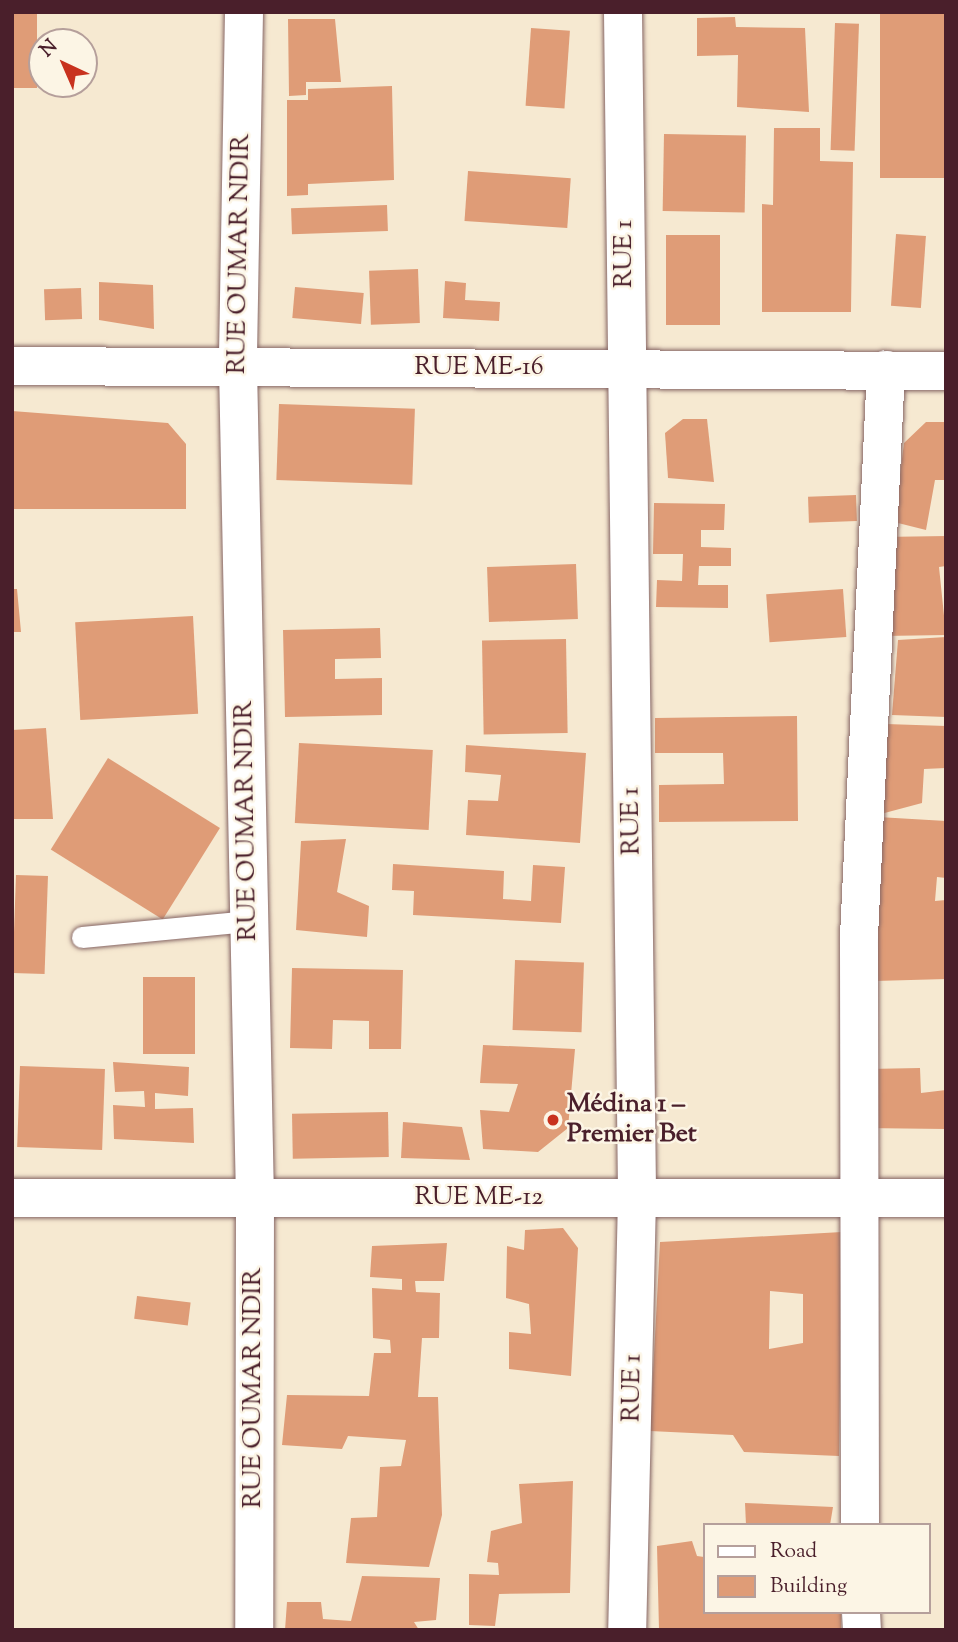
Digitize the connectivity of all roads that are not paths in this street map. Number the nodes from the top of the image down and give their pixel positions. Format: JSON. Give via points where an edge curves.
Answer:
{"nodes":[{"id":1,"x":244,"y":12,"type":"edge"},
{"id":2,"x":623,"y":12,"type":"edge"},
{"id":3,"x":12,"y":366,"type":"edge"},
{"id":4,"x":238,"y":367,"type":"junction"},
{"id":5,"x":625,"y":369,"type":"junction"},
{"id":6,"x":886,"y":370,"type":"junction"},
{"id":7,"x":946,"y":371,"type":"edge"},
{"id":8,"x":249,"y":921,"type":"junction"},
{"id":9,"x":82,"y":937,"type":"dead end"},
{"id":10,"x":12,"y":1198,"type":"edge"},
{"id":11,"x":255,"y":1198,"type":"junction"},
{"id":12,"x":637,"y":1198,"type":"junction"},
{"id":13,"x":860,"y":1198,"type":"junction"},
{"id":14,"x":946,"y":1198,"type":"edge"},
{"id":15,"x":860,"y":1523,"type":"edge"},
{"id":16,"x":254,"y":1630,"type":"edge"},
{"id":17,"x":627,"y":1630,"type":"edge"}],
"edges":[{"from":1,"to":4,"type":"street","name":"RUE OUMAR NDIR"},
{"from":2,"to":5,"type":"street","name":"RUE 1"},
{"from":3,"to":4,"type":"street","name":"RUE ME-16"},
{"from":4,"to":5,"type":"street","name":"RUE ME-16"},
{"from":4,"to":8,"type":"street","name":"RUE OUMAR NDIR"},
{"from":5,"to":6,"type":"street","name":"RUE ME-16"},
{"from":5,"to":12,"type":"street","name":"RUE 1"},
{"from":6,"to":7,"type":"street","name":"RUE ME-16"},
{"from":6,"to":13,"type":"street","via":[[859,936]]},
{"from":8,"to":9,"type":"lane"},
{"from":8,"to":11,"type":"street","name":"RUE OUMAR NDIR"},
{"from":10,"to":11,"type":"street","name":"RUE ME-12"},
{"from":11,"to":12,"type":"street","name":"RUE ME-12"},
{"from":11,"to":16,"type":"street","name":"RUE OUMAR NDIR"},
{"from":12,"to":13,"type":"street","name":"RUE ME-12"},
{"from":12,"to":17,"type":"street","name":"RUE 1"},
{"from":13,"to":14,"type":"street","name":"RUE ME-12"},
{"from":13,"to":15,"type":"street"}]}
